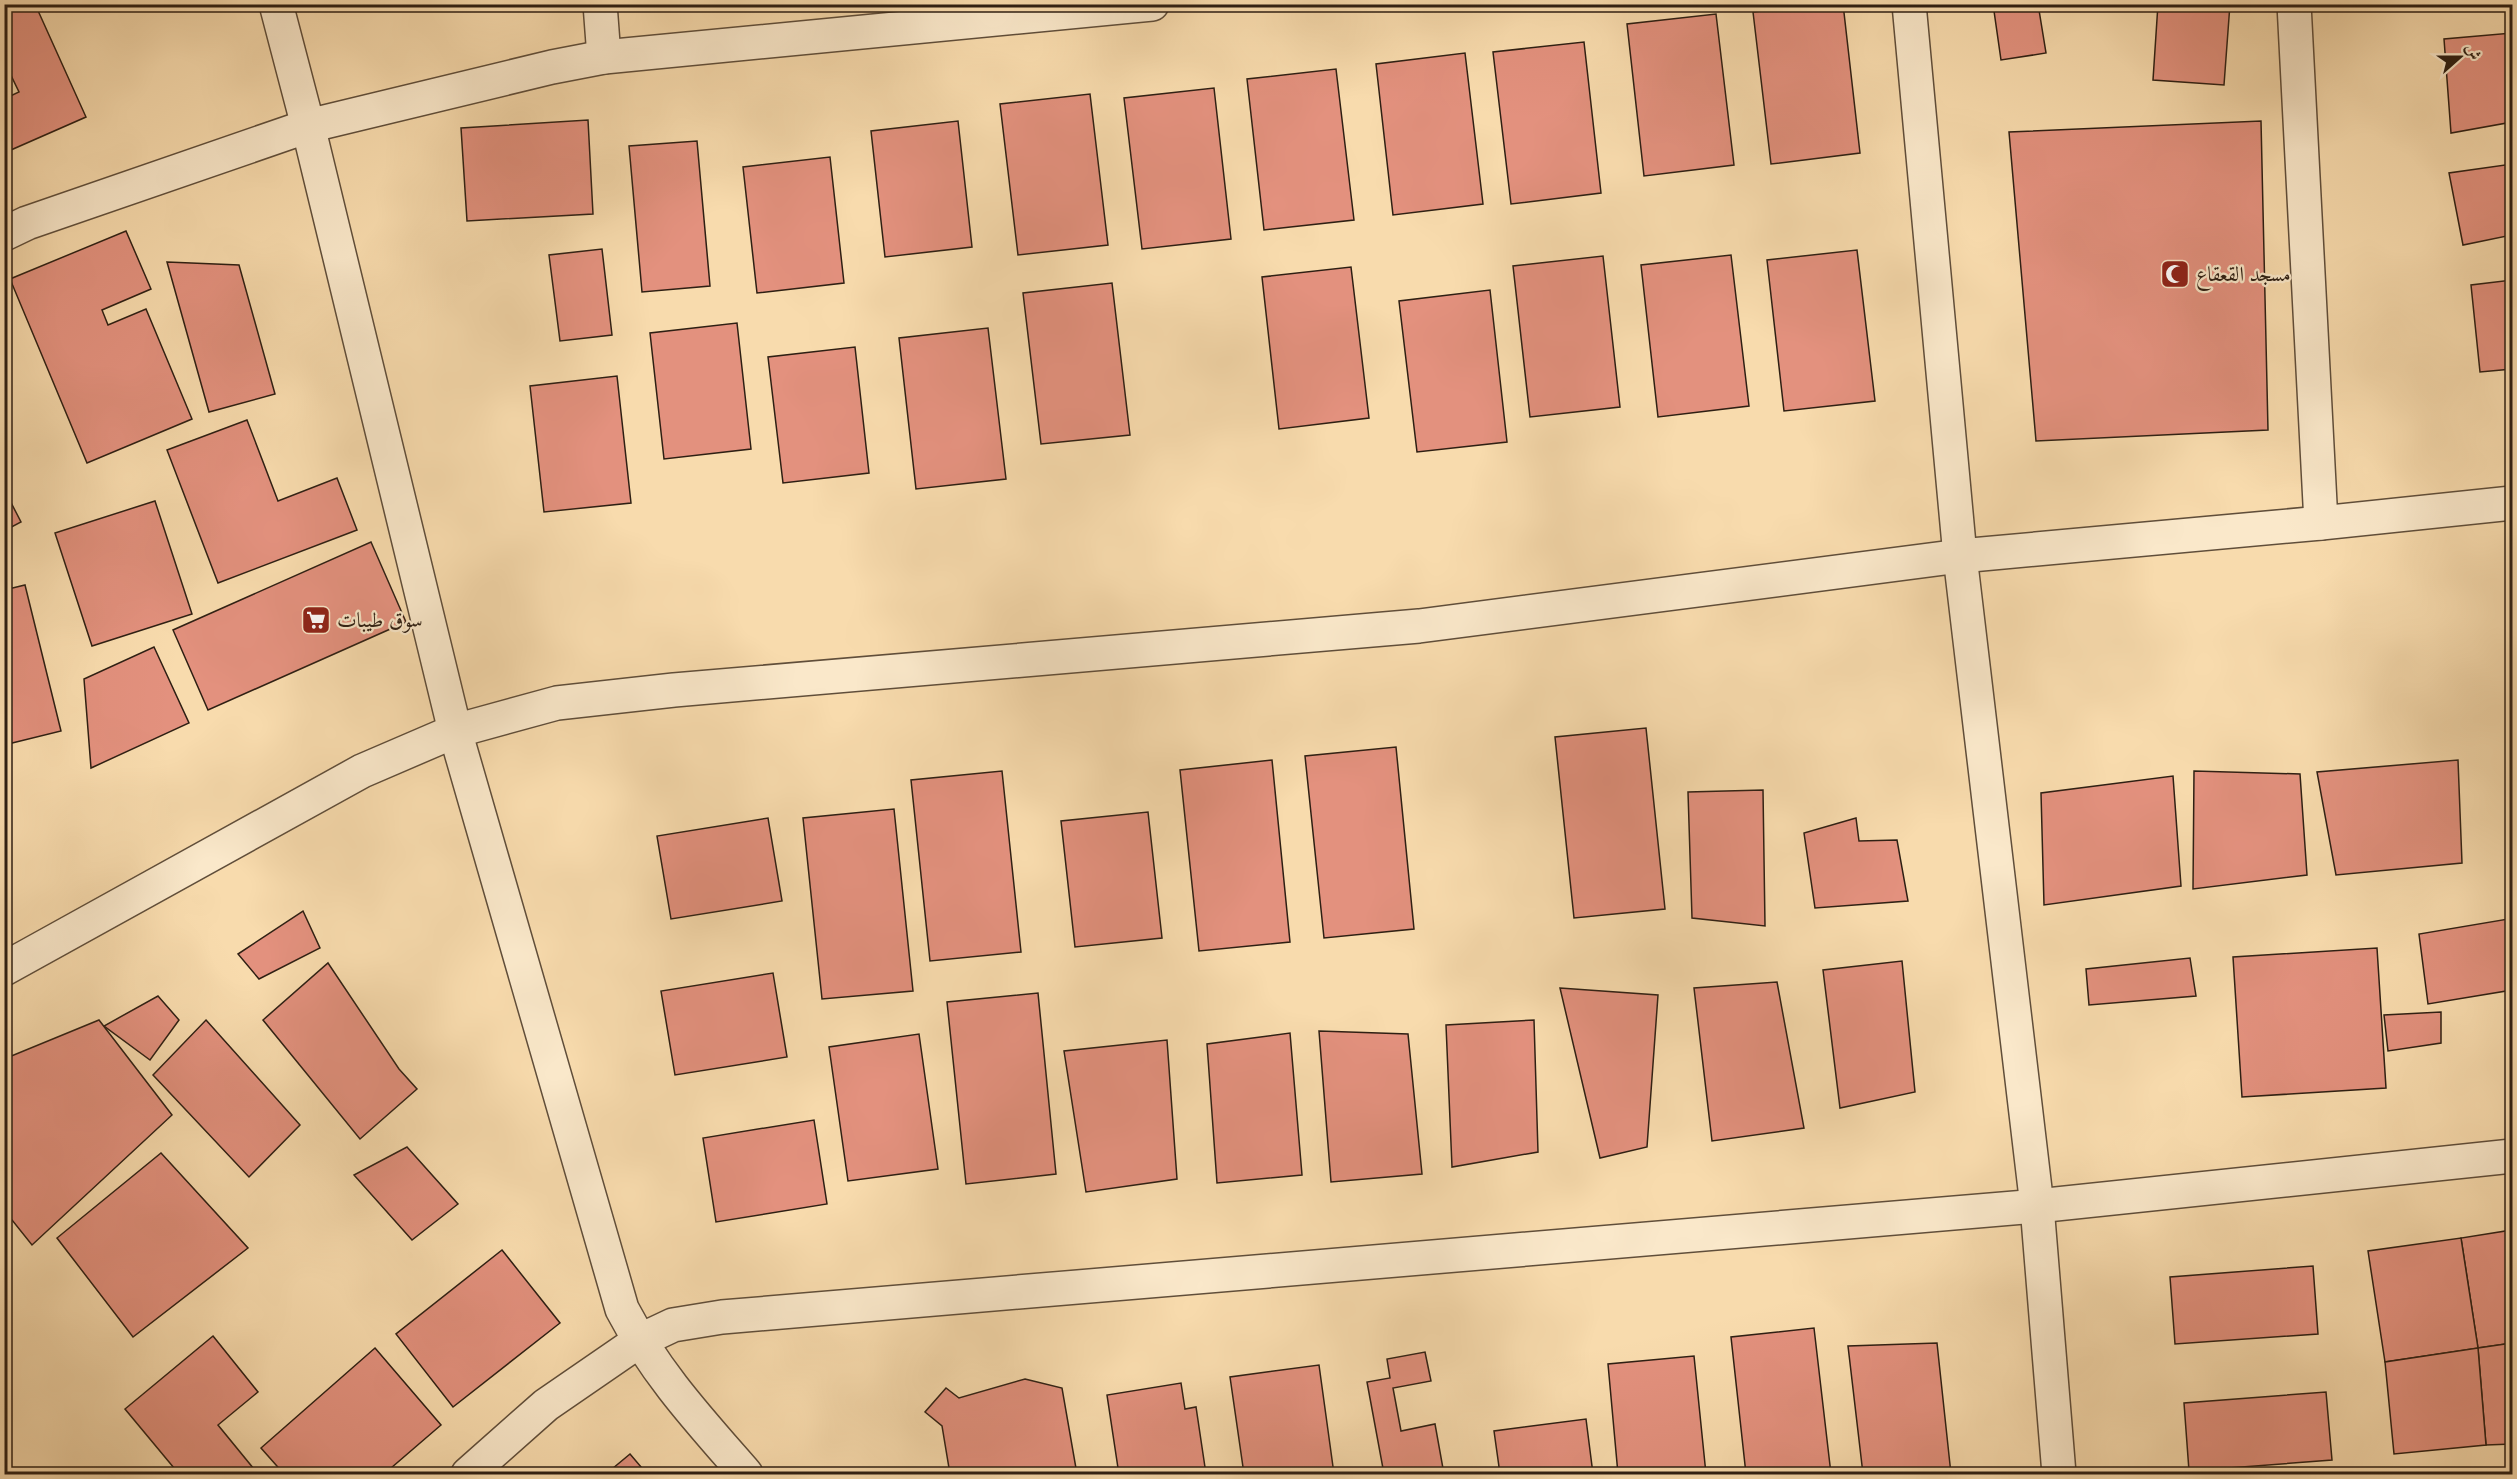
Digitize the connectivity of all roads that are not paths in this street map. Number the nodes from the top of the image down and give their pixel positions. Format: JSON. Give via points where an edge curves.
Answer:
{"nodes":[{"id":1,"x":276,"y":4,"type":"edge"},
{"id":2,"x":600,"y":4,"type":"edge"},
{"id":3,"x":1152,"y":4,"type":"edge"},
{"id":4,"x":1909,"y":4,"type":"edge"},
{"id":5,"x":2294,"y":4,"type":"edge"},
{"id":6,"x":917,"y":16,"type":"edge"},
{"id":7,"x":604,"y":57,"type":"junction"},
{"id":8,"x":308,"y":126,"type":"junction"},
{"id":9,"x":4,"y":234,"type":"edge"},
{"id":10,"x":2512,"y":503,"type":"edge"},
{"id":11,"x":2321,"y":523,"type":"junction"},
{"id":12,"x":1960,"y":556,"type":"junction"},
{"id":13,"x":455,"y":731,"type":"junction"},
{"id":14,"x":4,"y":969,"type":"edge"},
{"id":15,"x":2512,"y":1156,"type":"edge"},
{"id":16,"x":2037,"y":1206,"type":"junction"},
{"id":17,"x":639,"y":1341,"type":"junction"},
{"id":18,"x":468,"y":1474,"type":"edge"},
{"id":19,"x":746,"y":1474,"type":"edge"},
{"id":20,"x":2059,"y":1474,"type":"edge"}],
"edges":[{"from":1,"to":8,"type":"street"},
{"from":2,"to":7,"type":"street"},
{"from":3,"to":6,"type":"street"},
{"from":4,"to":12,"type":"street"},
{"from":5,"to":11,"type":"street"},
{"from":6,"to":7,"type":"street"},
{"from":7,"to":8,"type":"street"},
{"from":8,"to":9,"type":"street"},
{"from":8,"to":13,"type":"street"},
{"from":10,"to":11,"type":"street"},
{"from":11,"to":12,"type":"street"},
{"from":12,"to":13,"type":"street","via":[[1419,626],[557,703]]},
{"from":12,"to":16,"type":"street"},
{"from":13,"to":14,"type":"street","via":[[362,771]]},
{"from":13,"to":17,"type":"street","via":[[622,1310]]},
{"from":15,"to":16,"type":"street"},
{"from":16,"to":17,"type":"street","via":[[722,1317],[673,1325]]},
{"from":16,"to":20,"type":"street"},
{"from":17,"to":18,"type":"street","via":[[546,1405]]},
{"from":17,"to":19,"type":"street","via":[[668,1384]]}]}
